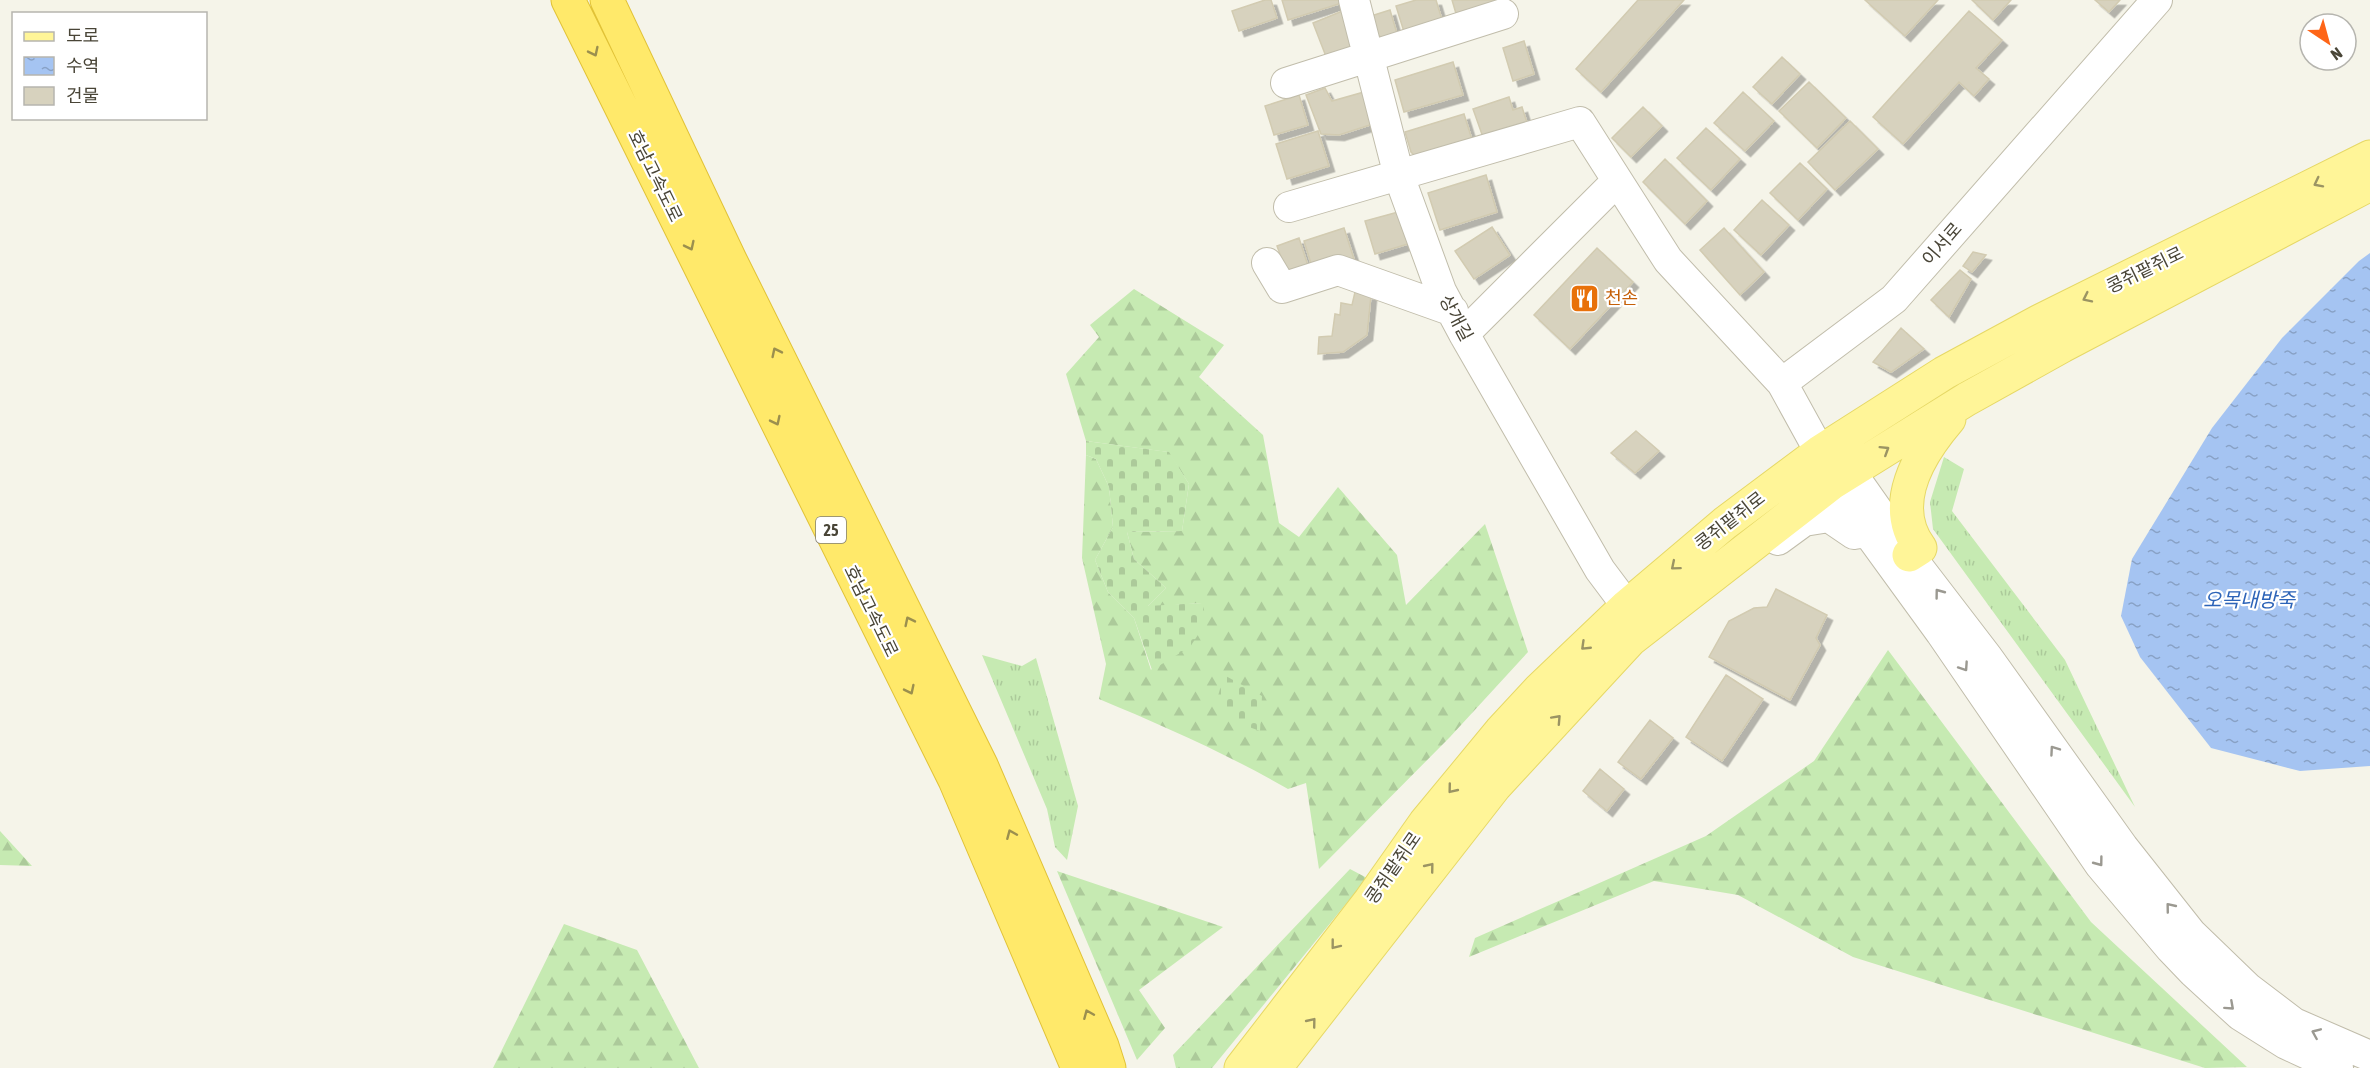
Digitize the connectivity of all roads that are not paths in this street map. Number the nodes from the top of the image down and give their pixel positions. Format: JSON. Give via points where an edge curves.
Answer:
{"nodes":[{"id":1,"x":568,"y":0,"type":"edge"},
{"id":2,"x":607,"y":0,"type":"edge"},
{"id":3,"x":1354,"y":0,"type":"edge"},
{"id":4,"x":2157,"y":0,"type":"edge"},
{"id":5,"x":1503,"y":14,"type":"dead end"},
{"id":6,"x":1368,"y":57,"type":"junction"},
{"id":7,"x":1286,"y":83,"type":"dead end"},
{"id":8,"x":2370,"y":157,"type":"edge"},
{"id":9,"x":1399,"y":176,"type":"junction"},
{"id":10,"x":1617,"y":181,"type":"junction"},
{"id":11,"x":2370,"y":184,"type":"edge"},
{"id":12,"x":1289,"y":207,"type":"dead end"},
{"id":13,"x":1267,"y":263,"type":"dead end"},
{"id":14,"x":1458,"y":323,"type":"junction"},
{"id":15,"x":1782,"y":383,"type":"junction"},
{"id":16,"x":1967,"y":399,"type":"junction"},
{"id":17,"x":1820,"y":452,"type":"junction"},
{"id":18,"x":1841,"y":477,"type":"junction"},
{"id":19,"x":1866,"y":531,"type":"junction"},
{"id":20,"x":1909,"y":555,"type":"junction"},
{"id":21,"x":1627,"y":606,"type":"junction"},
{"id":22,"x":1665,"y":612,"type":"junction"},
{"id":23,"x":2084,"y":817,"type":"junction"},
{"id":24,"x":2370,"y":1056,"type":"edge"},
{"id":25,"x":1078,"y":1068,"type":"edge"},
{"id":26,"x":1109,"y":1068,"type":"edge"},
{"id":27,"x":1241,"y":1068,"type":"edge"},
{"id":28,"x":1275,"y":1068,"type":"edge"},
{"id":29,"x":2338,"y":1068,"type":"edge"}],
"edges":[{"from":1,"to":25,"type":"highway","name":"호남고속도로","number":"25","one_way":true,"via":[[955,780]]},
{"from":26,"to":2,"type":"highway","name":"호남고속도로","number":"25","one_way":true,"via":[[981,765],[730,260]]},
{"from":3,"to":6,"type":"street","name":"상개길"},
{"from":4,"to":15,"type":"street","name":"이서로","via":[[1894,299]]},
{"from":5,"to":6,"type":"street"},
{"from":6,"to":7,"type":"street"},
{"from":6,"to":9,"type":"street","name":"상개길"},
{"from":8,"to":17,"type":"main road","name":"콩쥐팥쥐로","one_way":true,"via":[[2040,321],[1944,373]]},
{"from":9,"to":10,"type":"street","via":[[1580,122]]},
{"from":9,"to":12,"type":"street"},
{"from":9,"to":14,"type":"street","name":"상개길","via":[[1441,291]]},
{"from":10,"to":14,"type":"street"},
{"from":10,"to":15,"type":"street","via":[[1668,260]]},
{"from":11,"to":16,"type":"main road","name":"콩쥐팥쥐로"},
{"from":13,"to":14,"type":"street","via":[[1282,288],[1338,270]]},
{"from":14,"to":21,"type":"street","name":"상개길","via":[[1600,570]]},
{"from":15,"to":17,"type":"street"},
{"from":18,"to":16,"type":"main road","name":"콩쥐팥쥐로","one_way":true},
{"from":16,"to":20,"type":"main road","via":[[1918,459],[1905,502],[1912,538],[1920,548]]},
{"from":17,"to":18,"type":"street"},
{"from":17,"to":21,"type":"main road","name":"콩쥐팥쥐로","one_way":true,"via":[[1725,523]]},
{"from":18,"to":19,"type":"street"},
{"from":18,"to":20,"type":"street"},
{"from":18,"to":22,"type":"main road","name":"콩쥐팥쥐로"},
{"from":19,"to":22,"type":"street","via":[[1854,534],[1829,517],[1804,521],[1688,615]]},
{"from":19,"to":23,"type":"street","one_way":true},
{"from":23,"to":20,"type":"street","one_way":true,"via":[[1988,658]]},
{"from":21,"to":27,"type":"main road","name":"콩쥐팥쥐로","one_way":true,"via":[[1494,738],[1425,823]]},
{"from":28,"to":22,"type":"main road","name":"콩쥐팥쥐로","one_way":true,"via":[[1495,786],[1630,640]]},
{"from":24,"to":23,"type":"street","one_way":true,"via":[[2294,1023],[2248,988],[2191,933]]},
{"from":23,"to":29,"type":"street","one_way":true,"via":[[2100,865],[2171,949],[2209,987],[2240,1015],[2277,1039]]}]}
